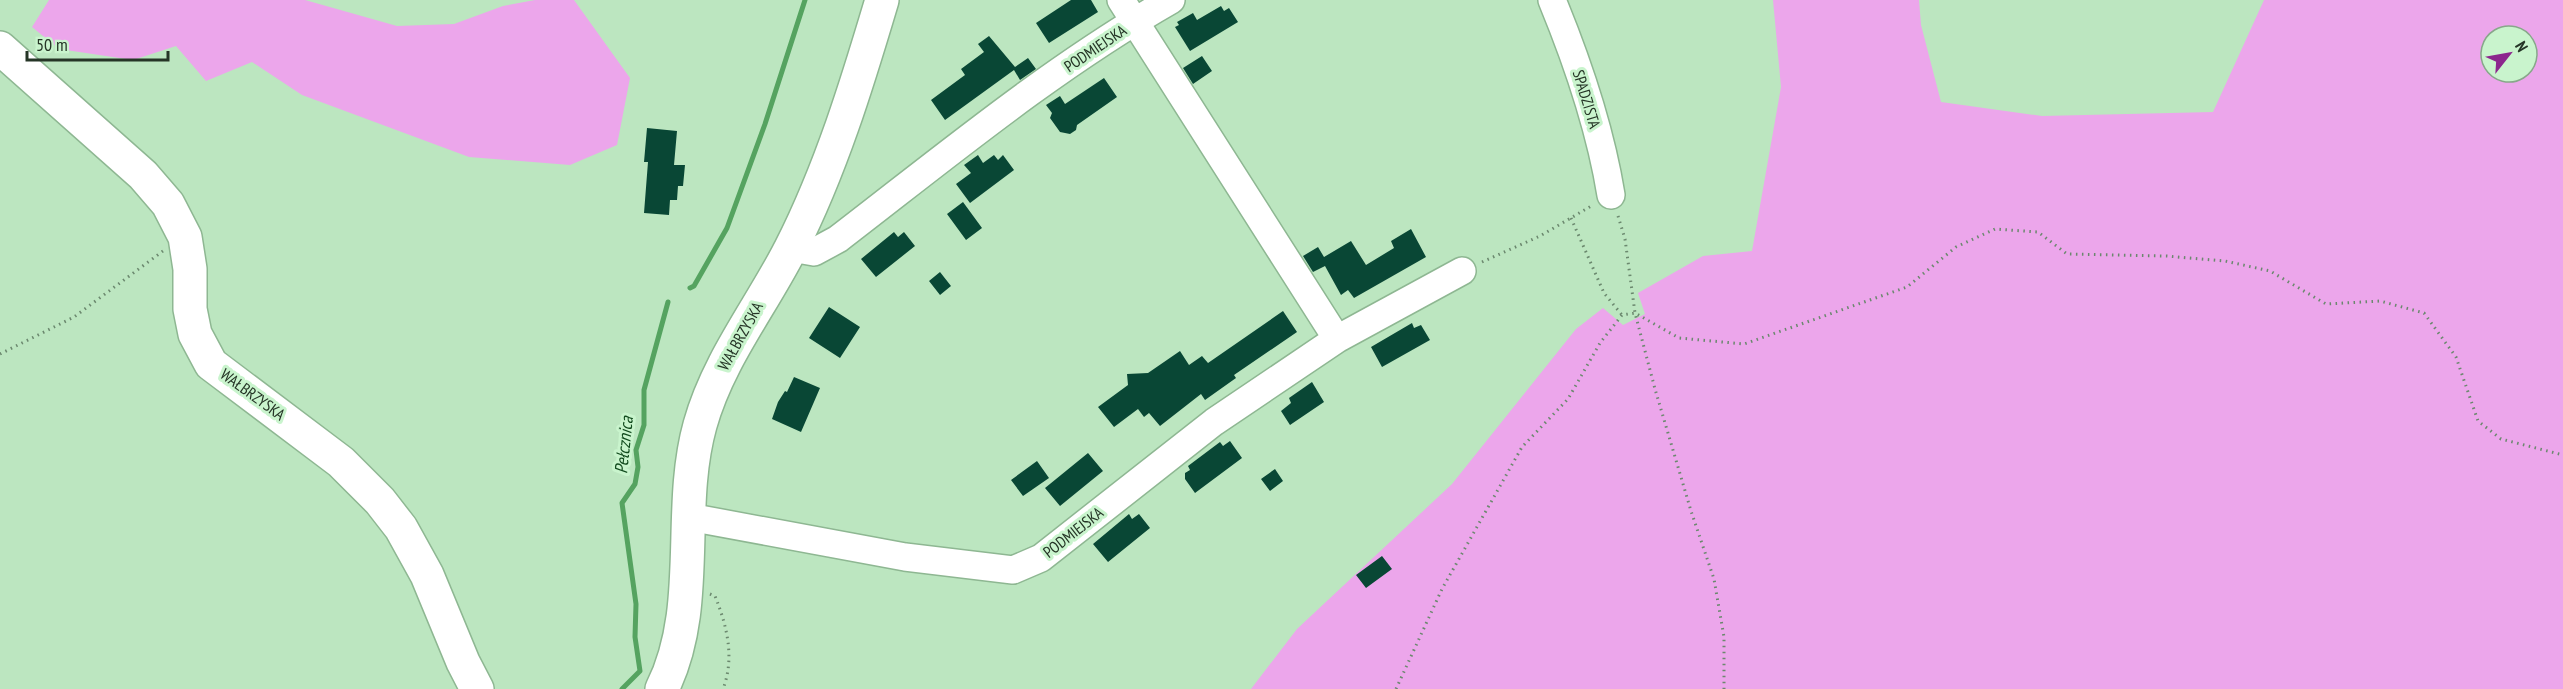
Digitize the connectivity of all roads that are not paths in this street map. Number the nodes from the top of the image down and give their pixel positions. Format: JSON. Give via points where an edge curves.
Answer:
{"nodes":[{"id":1,"x":882,"y":0,"type":"edge"},
{"id":2,"x":1171,"y":0,"type":"edge"},
{"id":3,"x":1558,"y":2,"type":"edge"},
{"id":4,"x":1127,"y":11,"type":"edge"},
{"id":5,"x":0,"y":48,"type":"edge"},
{"id":6,"x":1611,"y":195,"type":"road end"},
{"id":7,"x":791,"y":248,"type":"junction"},
{"id":8,"x":1462,"y":271,"type":"road end"},
{"id":9,"x":1337,"y":339,"type":"junction"},
{"id":10,"x":689,"y":517,"type":"junction"},
{"id":11,"x":477,"y":689,"type":"edge"},
{"id":12,"x":662,"y":689,"type":"edge"}],
"edges":[{"from":1,"to":7,"type":"main road","name":"WAŁBRZYSKA","via":[[829,163]]},
{"from":2,"to":4,"type":"street","name":"PODMIEJSKA"},
{"from":3,"to":6,"type":"street","name":"SPADZISTA","via":[[1587,92]]},
{"from":4,"to":7,"type":"street","name":"PODMIEJSKA","via":[[1030,92],[838,239],[814,252]]},
{"from":4,"to":9,"type":"street","name":"PODMIEJSKA"},
{"from":5,"to":11,"type":"main road","name":"WAŁBRZYSKA","via":[[143,175],[168,204],[185,237],[195,334],[211,364],[341,462],[380,501],[401,528],[427,575]]},
{"from":7,"to":10,"type":"main road","name":"WAŁBRZYSKA","via":[[719,374],[700,426]]},
{"from":8,"to":9,"type":"street","name":"PODMIEJSKA"},
{"from":9,"to":10,"type":"street","name":"PODMIEJSKA","via":[[1214,422],[1041,558],[1014,570],[905,557]]},
{"from":10,"to":12,"type":"main road","name":"WAŁBRZYSKA","via":[[682,629]]}]}
